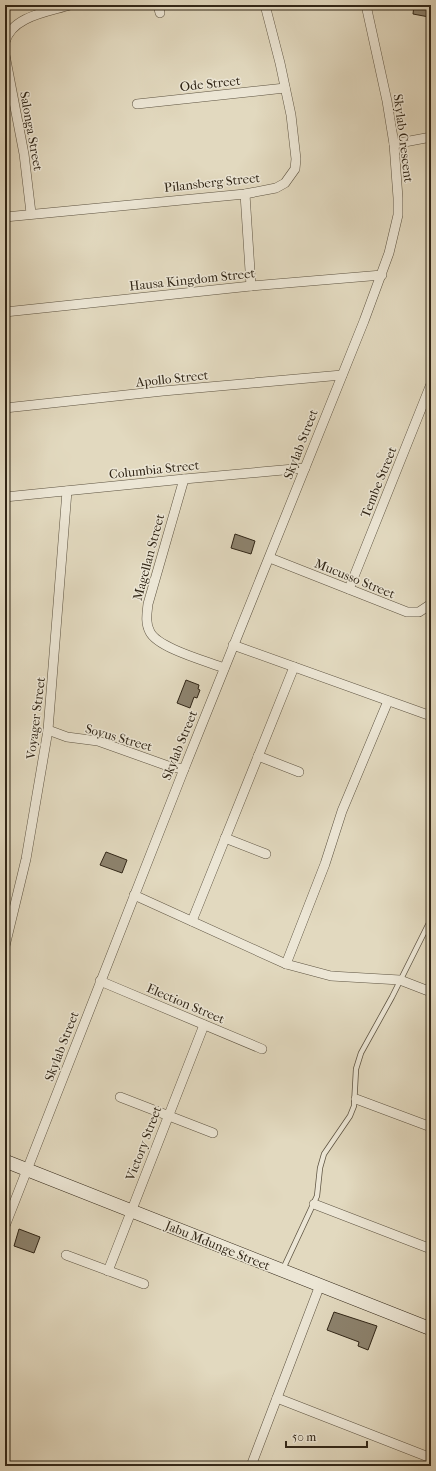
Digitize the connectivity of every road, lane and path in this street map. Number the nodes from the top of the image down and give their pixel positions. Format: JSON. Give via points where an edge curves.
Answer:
{"nodes":[{"id":1,"x":70,"y":5,"type":"edge"},
{"id":2,"x":265,"y":5,"type":"edge"},
{"id":3,"x":366,"y":5,"type":"edge"},
{"id":4,"x":5,"y":42,"type":"edge"},
{"id":5,"x":5,"y":55,"type":"edge"},
{"id":6,"x":286,"y":88,"type":"junction"},
{"id":7,"x":137,"y":104,"type":"dead end"},
{"id":8,"x":431,"y":137,"type":"edge"},
{"id":9,"x":394,"y":144,"type":"junction"},
{"id":10,"x":245,"y":194,"type":"junction"},
{"id":11,"x":31,"y":213,"type":"junction"},
{"id":12,"x":5,"y":217,"type":"edge"},
{"id":13,"x":382,"y":275,"type":"junction"},
{"id":14,"x":251,"y":286,"type":"junction"},
{"id":15,"x":5,"y":312,"type":"edge"},
{"id":16,"x":342,"y":375,"type":"junction"},
{"id":17,"x":431,"y":384,"type":"edge"},
{"id":18,"x":5,"y":408,"type":"edge"},
{"id":19,"x":305,"y":468,"type":"junction"},
{"id":20,"x":184,"y":479,"type":"junction"},
{"id":21,"x":67,"y":491,"type":"junction"},
{"id":22,"x":5,"y":497,"type":"edge"},
{"id":23,"x":270,"y":558,"type":"junction"},
{"id":24,"x":349,"y":589,"type":"junction"},
{"id":25,"x":431,"y":604,"type":"edge"},
{"id":26,"x":233,"y":645,"type":"junction"},
{"id":27,"x":294,"y":666,"type":"junction"},
{"id":28,"x":224,"y":668,"type":"junction"},
{"id":29,"x":388,"y":701,"type":"junction"},
{"id":30,"x":431,"y":716,"type":"edge"},
{"id":31,"x":48,"y":730,"type":"junction"},
{"id":32,"x":258,"y":756,"type":"junction"},
{"id":33,"x":184,"y":769,"type":"junction"},
{"id":34,"x":299,"y":772,"type":"dead end"},
{"id":35,"x":225,"y":838,"type":"junction"},
{"id":36,"x":266,"y":854,"type":"dead end"},
{"id":37,"x":134,"y":895,"type":"junction"},
{"id":38,"x":431,"y":919,"type":"edge"},
{"id":39,"x":192,"y":921,"type":"junction"},
{"id":40,"x":5,"y":946,"type":"edge"},
{"id":41,"x":286,"y":964,"type":"junction"},
{"id":42,"x":400,"y":980,"type":"junction"},
{"id":43,"x":100,"y":982,"type":"junction"},
{"id":44,"x":431,"y":992,"type":"edge"},
{"id":45,"x":204,"y":1025,"type":"junction"},
{"id":46,"x":262,"y":1049,"type":"dead end"},
{"id":47,"x":120,"y":1097,"type":"dead end"},
{"id":48,"x":356,"y":1099,"type":"junction"},
{"id":49,"x":168,"y":1116,"type":"junction"},
{"id":50,"x":431,"y":1127,"type":"edge"},
{"id":51,"x":213,"y":1133,"type":"dead end"},
{"id":52,"x":5,"y":1161,"type":"edge"},
{"id":53,"x":26,"y":1170,"type":"junction"},
{"id":54,"x":314,"y":1204,"type":"junction"},
{"id":55,"x":131,"y":1211,"type":"junction"},
{"id":56,"x":5,"y":1226,"type":"edge"},
{"id":57,"x":431,"y":1249,"type":"edge"},
{"id":58,"x":66,"y":1255,"type":"dead end"},
{"id":59,"x":108,"y":1271,"type":"junction"},
{"id":60,"x":283,"y":1271,"type":"junction"},
{"id":61,"x":144,"y":1284,"type":"dead end"},
{"id":62,"x":320,"y":1285,"type":"junction"},
{"id":63,"x":431,"y":1329,"type":"edge"},
{"id":64,"x":277,"y":1398,"type":"junction"},
{"id":65,"x":431,"y":1458,"type":"edge"},
{"id":66,"x":250,"y":1466,"type":"edge"}],
"edges":[{"from":1,"to":4,"type":"street","via":[[16,24]]},
{"from":2,"to":6,"type":"street","name":"Pilansberg Street"},
{"from":3,"to":9,"type":"street","name":"Skylab Crescent","via":[[383,78]]},
{"from":5,"to":11,"type":"street","name":"Salonga Street","via":[[24,154]]},
{"from":6,"to":7,"type":"street","name":"Ode Street"},
{"from":6,"to":10,"type":"street","name":"Pilansberg Street","via":[[295,144],[295,169],[285,183],[276,188]]},
{"from":8,"to":9,"type":"street"},
{"from":9,"to":13,"type":"street","name":"Skylab Crescent","via":[[398,215]]},
{"from":10,"to":11,"type":"street","name":"Pilansberg Street"},
{"from":10,"to":14,"type":"street"},
{"from":11,"to":12,"type":"street","name":"Pilansberg Street"},
{"from":13,"to":14,"type":"street","name":"Hausa Kingdom Street"},
{"from":13,"to":16,"type":"street","name":"Skylab Street"},
{"from":14,"to":15,"type":"street","name":"Hausa Kingdom Street"},
{"from":16,"to":18,"type":"street","name":"Apollo Street"},
{"from":16,"to":19,"type":"street","name":"Skylab Street"},
{"from":17,"to":24,"type":"street","name":"Tembe Street"},
{"from":19,"to":20,"type":"street","name":"Columbia Street"},
{"from":19,"to":23,"type":"street","name":"Skylab Street"},
{"from":20,"to":21,"type":"street","name":"Columbia Street"},
{"from":20,"to":28,"type":"street","name":"Magellan Street","via":[[148,604],[147,626],[150,633],[163,644]]},
{"from":21,"to":22,"type":"street","name":"Columbia Street"},
{"from":21,"to":31,"type":"street","name":"Voyager Street"},
{"from":23,"to":24,"type":"street","name":"Mucusso Street"},
{"from":23,"to":26,"type":"street","name":"Skylab Street"},
{"from":24,"to":25,"type":"street","name":"Mucusso Street","via":[[407,612],[419,612]]},
{"from":26,"to":27,"type":"street"},
{"from":26,"to":28,"type":"street","name":"Skylab Street"},
{"from":27,"to":29,"type":"street"},
{"from":27,"to":32,"type":"street"},
{"from":28,"to":33,"type":"street","name":"Skylab Street"},
{"from":29,"to":30,"type":"street"},
{"from":29,"to":41,"type":"street","via":[[342,811],[325,864]]},
{"from":31,"to":33,"type":"street","name":"Soyus Street","via":[[67,737],[98,741],[168,766]]},
{"from":31,"to":40,"type":"street","name":"Voyager Street","via":[[28,846]]},
{"from":32,"to":34,"type":"street"},
{"from":32,"to":35,"type":"street"},
{"from":33,"to":37,"type":"street","name":"Skylab Street"},
{"from":35,"to":36,"type":"street"},
{"from":35,"to":39,"type":"street"},
{"from":37,"to":39,"type":"street"},
{"from":37,"to":43,"type":"street","name":"Skylab Street"},
{"from":38,"to":42,"type":"lane"},
{"from":39,"to":41,"type":"street"},
{"from":41,"to":42,"type":"street","via":[[331,976]]},
{"from":42,"to":44,"type":"street"},
{"from":42,"to":48,"type":"lane","via":[[359,1057],[355,1078]]},
{"from":43,"to":45,"type":"street","name":"Election Street"},
{"from":43,"to":53,"type":"street","name":"Skylab Street"},
{"from":45,"to":46,"type":"street","name":"Election Street"},
{"from":45,"to":49,"type":"street","name":"Victory Street"},
{"from":47,"to":49,"type":"street"},
{"from":48,"to":50,"type":"street"},
{"from":48,"to":54,"type":"lane","via":[[350,1116],[324,1154]]},
{"from":49,"to":51,"type":"street"},
{"from":49,"to":55,"type":"street","name":"Victory Street"},
{"from":52,"to":53,"type":"street","name":"Jabu Mdunge Street"},
{"from":53,"to":55,"type":"street","name":"Jabu Mdunge Street"},
{"from":53,"to":56,"type":"street","name":"Skylab Street"},
{"from":54,"to":57,"type":"street"},
{"from":54,"to":60,"type":"lane"},
{"from":55,"to":59,"type":"street","name":"Victory Street"},
{"from":55,"to":60,"type":"street","name":"Jabu Mdunge Street"},
{"from":58,"to":59,"type":"street"},
{"from":59,"to":61,"type":"street"},
{"from":60,"to":62,"type":"street","name":"Jabu Mdunge Street"},
{"from":62,"to":63,"type":"street","name":"Jabu Mdunge Street"},
{"from":62,"to":64,"type":"street"},
{"from":64,"to":65,"type":"street"},
{"from":64,"to":66,"type":"street"}]}
